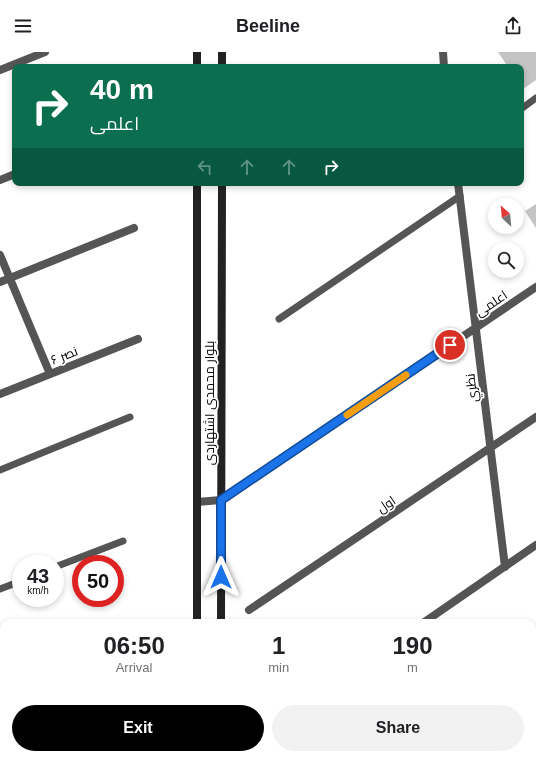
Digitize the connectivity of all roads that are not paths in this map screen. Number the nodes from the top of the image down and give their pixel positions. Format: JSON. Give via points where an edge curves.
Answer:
{"nodes":[{"id":1,"x":45,"y":52,"type":"edge"},
{"id":2,"x":197,"y":52,"type":"edge"},
{"id":3,"x":222,"y":52,"type":"edge"},
{"id":4,"x":443,"y":52,"type":"edge"},
{"id":5,"x":15,"y":64,"type":"edge"},
{"id":6,"x":197,"y":64,"type":"edge"},
{"id":7,"x":222,"y":64,"type":"edge"},
{"id":8,"x":444,"y":64,"type":"edge"},
{"id":9,"x":12,"y":65,"type":"edge"},
{"id":10,"x":0,"y":70,"type":"edge"},
{"id":11,"x":536,"y":98,"type":"edge"},
{"id":12,"x":524,"y":107,"type":"edge"},
{"id":13,"x":12,"y":175,"type":"edge"},
{"id":14,"x":0,"y":180,"type":"edge"},
{"id":15,"x":197,"y":186,"type":"edge"},
{"id":16,"x":222,"y":186,"type":"edge"},
{"id":17,"x":458,"y":186,"type":"edge"},
{"id":18,"x":460,"y":196,"type":"junction"},
{"id":19,"x":134,"y":228,"type":"dead end"},
{"id":20,"x":0,"y":255,"type":"edge"},
{"id":21,"x":10,"y":278,"type":"junction"},
{"id":22,"x":0,"y":282,"type":"edge"},
{"id":23,"x":536,"y":286,"type":"edge"},
{"id":24,"x":279,"y":319,"type":"dead end"},
{"id":25,"x":476,"y":327,"type":"junction"},
{"id":26,"x":138,"y":339,"type":"dead end"},
{"id":27,"x":50,"y":374,"type":"junction"},
{"id":28,"x":0,"y":394,"type":"edge"},
{"id":29,"x":130,"y":417,"type":"dead end"},
{"id":30,"x":536,"y":417,"type":"edge"},
{"id":31,"x":490,"y":448,"type":"junction"},
{"id":32,"x":0,"y":470,"type":"edge"},
{"id":33,"x":221,"y":500,"type":"junction"},
{"id":34,"x":197,"y":502,"type":"junction"},
{"id":35,"x":123,"y":541,"type":"dead end"},
{"id":36,"x":536,"y":545,"type":"edge"},
{"id":37,"x":64,"y":564,"type":"edge"},
{"id":38,"x":505,"y":567,"type":"junction"},
{"id":39,"x":12,"y":584,"type":"edge"},
{"id":40,"x":0,"y":589,"type":"edge"},
{"id":41,"x":249,"y":610,"type":"dead end"},
{"id":42,"x":197,"y":619,"type":"edge"},
{"id":43,"x":222,"y":619,"type":"edge"},
{"id":44,"x":429,"y":619,"type":"edge"}],
"edges":[{"from":1,"to":5,"type":"street"},
{"from":2,"to":6,"type":"main road"},
{"from":3,"to":7,"type":"main road"},
{"from":4,"to":8,"type":"street"},
{"from":9,"to":10,"type":"street"},
{"from":11,"to":12,"type":"lane"},
{"from":13,"to":14,"type":"street"},
{"from":15,"to":34,"type":"main road","name":"بلوار محمدی اشتهاردی"},
{"from":16,"to":33,"type":"main road","name":"بلوار محمدی اشتهاردی"},
{"from":17,"to":18,"type":"street","name":"نظري"},
{"from":18,"to":24,"type":"lane"},
{"from":18,"to":25,"type":"street","name":"نظري"},
{"from":19,"to":21,"type":"street"},
{"from":20,"to":21,"type":"street"},
{"from":21,"to":22,"type":"street"},
{"from":21,"to":27,"type":"street"},
{"from":23,"to":25,"type":"street","name":"اعلمی"},
{"from":25,"to":31,"type":"street","name":"نظري"},
{"from":25,"to":33,"type":"street","name":"اعلمی"},
{"from":26,"to":27,"type":"street","name":"نصر ۶"},
{"from":27,"to":28,"type":"street","name":"نصر ۶"},
{"from":29,"to":32,"type":"lane"},
{"from":30,"to":31,"type":"street","name":"اول"},
{"from":31,"to":38,"type":"street","name":"نظري"},
{"from":31,"to":41,"type":"street","name":"اول"},
{"from":33,"to":34,"type":"street"},
{"from":33,"to":43,"type":"main road","name":"بلوار محمدی اشتهاردی"},
{"from":34,"to":42,"type":"main road","name":"بلوار محمدی اشتهاردی"},
{"from":35,"to":37,"type":"lane"},
{"from":36,"to":38,"type":"street"},
{"from":38,"to":44,"type":"street"},
{"from":39,"to":40,"type":"lane"}]}
